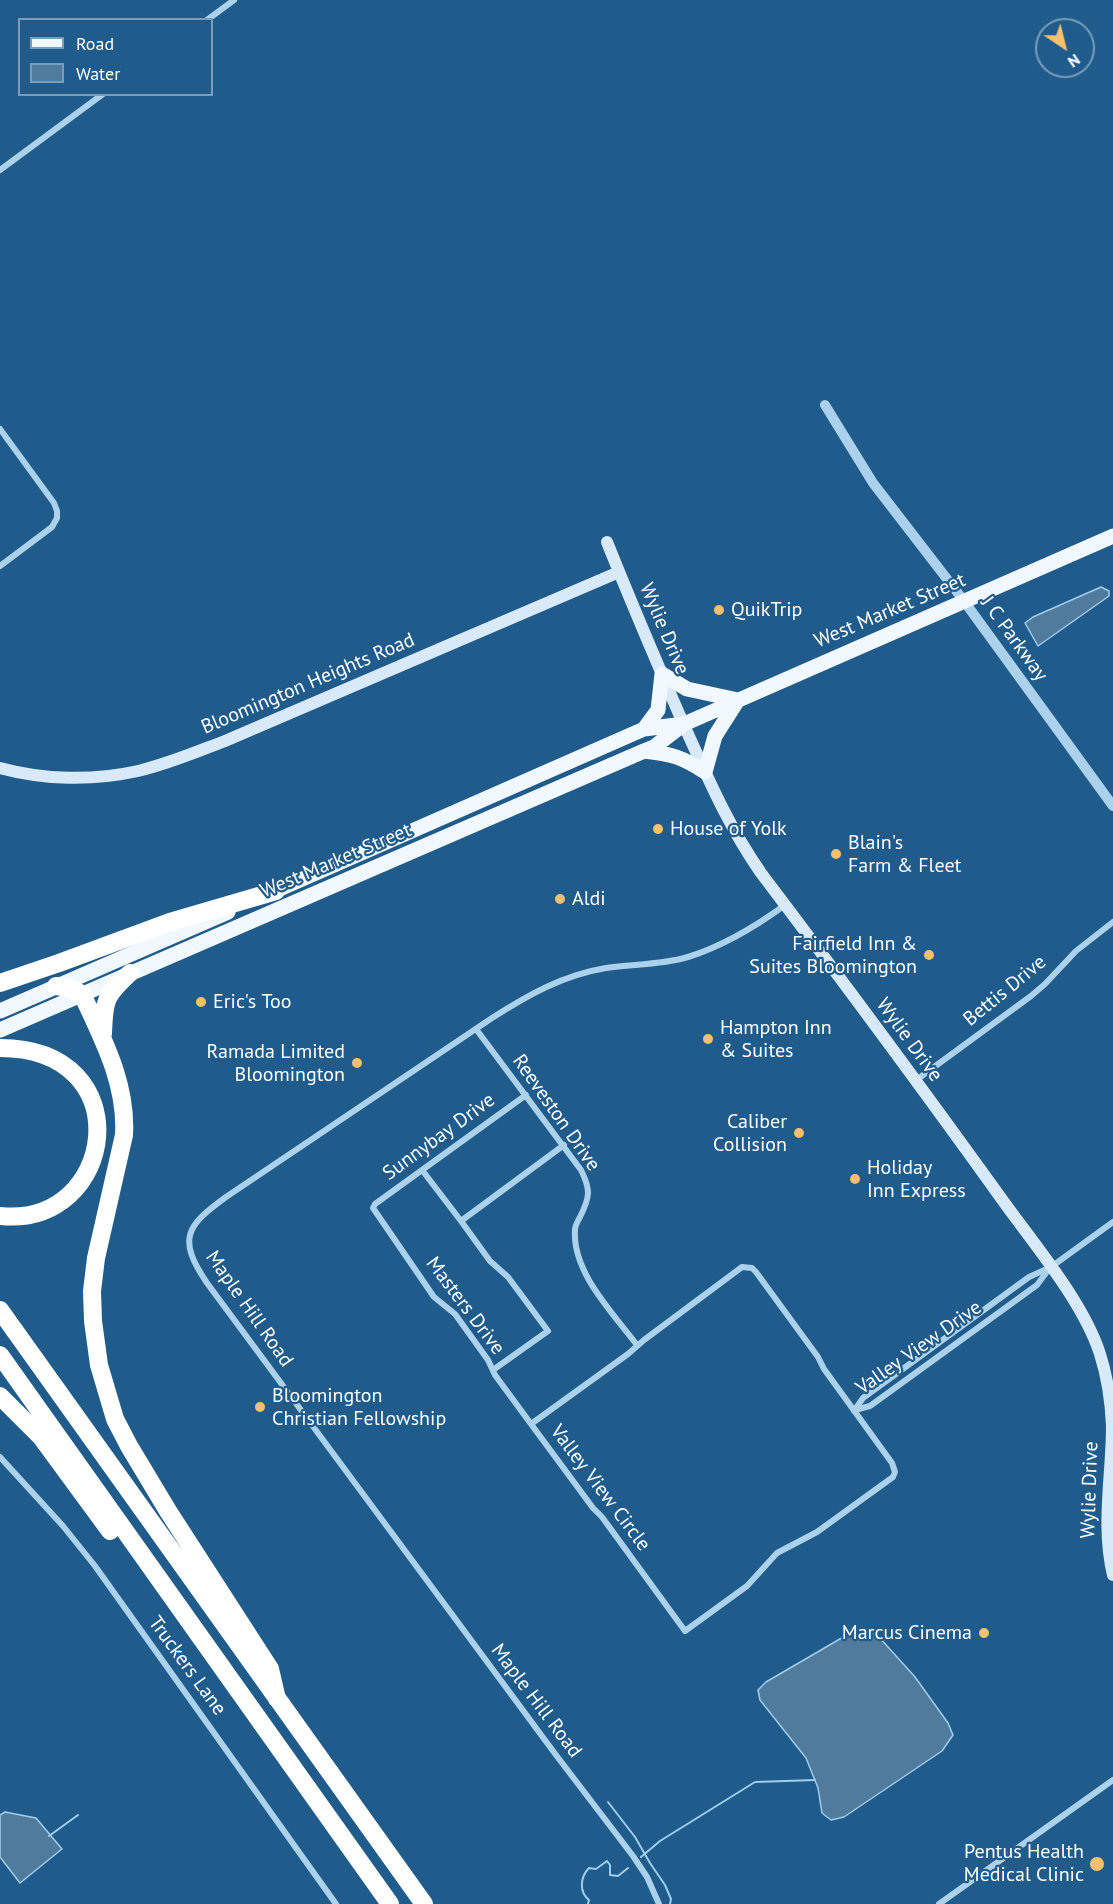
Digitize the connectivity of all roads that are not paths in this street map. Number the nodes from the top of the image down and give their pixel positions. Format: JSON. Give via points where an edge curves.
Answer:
{"nodes":[{"id":1,"x":234,"y":0,"type":"edge"},
{"id":2,"x":210,"y":18,"type":"edge"},
{"id":3,"x":100,"y":96,"type":"edge"},
{"id":4,"x":0,"y":170,"type":"edge"},
{"id":5,"x":825,"y":405,"type":"dead end"},
{"id":6,"x":0,"y":429,"type":"edge"},
{"id":7,"x":1113,"y":536,"type":"edge"},
{"id":8,"x":607,"y":542,"type":"dead end"},
{"id":9,"x":0,"y":566,"type":"edge"},
{"id":10,"x":619,"y":572,"type":"junction"},
{"id":11,"x":964,"y":602,"type":"junction"},
{"id":12,"x":662,"y":674,"type":"junction"},
{"id":13,"x":738,"y":700,"type":"junction"},
{"id":14,"x":684,"y":724,"type":"junction"},
{"id":15,"x":644,"y":729,"type":"junction"},
{"id":16,"x":645,"y":751,"type":"junction"},
{"id":17,"x":0,"y":768,"type":"edge"},
{"id":18,"x":705,"y":772,"type":"junction"},
{"id":19,"x":1113,"y":806,"type":"edge"},
{"id":20,"x":276,"y":891,"type":"junction"},
{"id":21,"x":785,"y":905,"type":"junction"},
{"id":22,"x":1113,"y":922,"type":"edge"},
{"id":23,"x":130,"y":973,"type":"junction"},
{"id":24,"x":0,"y":983,"type":"edge"},
{"id":25,"x":56,"y":986,"type":"junction"},
{"id":26,"x":82,"y":994,"type":"junction"},
{"id":27,"x":0,"y":1011,"type":"edge"},
{"id":28,"x":476,"y":1029,"type":"junction"},
{"id":29,"x":0,"y":1030,"type":"edge"},
{"id":30,"x":103,"y":1041,"type":"junction"},
{"id":31,"x":0,"y":1048,"type":"edge"},
{"id":32,"x":915,"y":1081,"type":"junction"},
{"id":33,"x":526,"y":1095,"type":"junction"},
{"id":34,"x":564,"y":1145,"type":"junction"},
{"id":35,"x":422,"y":1170,"type":"junction"},
{"id":36,"x":373,"y":1208,"type":"joint"},
{"id":37,"x":0,"y":1216,"type":"edge"},
{"id":38,"x":460,"y":1221,"type":"junction"},
{"id":39,"x":1113,"y":1222,"type":"edge"},
{"id":40,"x":1051,"y":1267,"type":"junction"},
{"id":41,"x":0,"y":1310,"type":"edge"},
{"id":42,"x":637,"y":1346,"type":"junction"},
{"id":43,"x":0,"y":1355,"type":"edge"},
{"id":44,"x":493,"y":1370,"type":"junction"},
{"id":45,"x":0,"y":1396,"type":"edge"},
{"id":46,"x":854,"y":1410,"type":"junction"},
{"id":47,"x":531,"y":1424,"type":"junction"},
{"id":48,"x":0,"y":1457,"type":"edge"},
{"id":49,"x":1113,"y":1575,"type":"edge"},
{"id":50,"x":195,"y":1630,"type":"junction"},
{"id":51,"x":277,"y":1700,"type":"junction"},
{"id":52,"x":1113,"y":1780,"type":"edge"},
{"id":53,"x":336,"y":1904,"type":"edge"},
{"id":54,"x":390,"y":1904,"type":"edge"},
{"id":55,"x":424,"y":1904,"type":"edge"},
{"id":56,"x":658,"y":1904,"type":"edge"},
{"id":57,"x":939,"y":1904,"type":"edge"}],
"edges":[{"from":1,"to":2,"type":"street"},
{"from":3,"to":4,"type":"street"},
{"from":5,"to":11,"type":"street","name":"J C Parkway","via":[[873,483]]},
{"from":6,"to":9,"type":"street","via":[[57,511],[52,527]]},
{"from":7,"to":11,"type":"main road","name":"West Market Street"},
{"from":8,"to":10,"type":"main road","name":"Wylie Drive"},
{"from":10,"to":12,"type":"main road","name":"Wylie Drive"},
{"from":10,"to":17,"type":"main road","name":"Bloomington Heights Road","via":[[166,763],[123,774],[67,778]]},
{"from":11,"to":13,"type":"main road","name":"West Market Street"},
{"from":11,"to":19,"type":"street","name":"J C Parkway"},
{"from":12,"to":13,"type":"main road","via":[[687,689]]},
{"from":12,"to":14,"type":"main road","name":"Wylie Drive"},
{"from":12,"to":15,"type":"main road","via":[[658,710]]},
{"from":13,"to":14,"type":"main road","name":"West Market Street"},
{"from":13,"to":18,"type":"main road","via":[[715,736]]},
{"from":14,"to":15,"type":"main road","name":"West Market Street"},
{"from":14,"to":16,"type":"main road","name":"West Market Street"},
{"from":14,"to":18,"type":"main road","name":"Wylie Drive"},
{"from":15,"to":20,"type":"main road","name":"West Market Street"},
{"from":16,"to":18,"type":"main road","via":[[679,757]]},
{"from":16,"to":23,"type":"main road","name":"West Market Street"},
{"from":18,"to":21,"type":"main road","name":"Wylie Drive","via":[[727,820]]},
{"from":20,"to":24,"type":"highway","via":[[170,922]]},
{"from":20,"to":25,"type":"main road","name":"West Market Street"},
{"from":21,"to":28,"type":"street","name":"Maple Hill Road","via":[[745,932],[687,957],[587,972],[554,983]]},
{"from":21,"to":32,"type":"main road","name":"Wylie Drive"},
{"from":22,"to":32,"type":"street","name":"Bettis Drive","via":[[1076,951],[1031,996]]},
{"from":23,"to":26,"type":"main road","name":"West Market Street"},
{"from":23,"to":30,"type":"highway","via":[[107,997]]},
{"from":25,"to":26,"type":"highway"},
{"from":25,"to":27,"type":"main road","name":"West Market Street"},
{"from":26,"to":29,"type":"main road","name":"West Market Street"},
{"from":26,"to":30,"type":"highway"},
{"from":28,"to":33,"type":"street","name":"Reeveston Drive"},
{"from":28,"to":56,"type":"street","name":"Maple Hill Road","via":[[207,1211],[192,1230],[190,1252],[207,1283],[633,1856]]},
{"from":30,"to":51,"type":"highway","via":[[117,1074],[125,1121],[92,1291],[99,1365],[124,1437],[270,1669]]},
{"from":31,"to":37,"type":"highway","via":[[44,1054],[71,1071],[92,1100],[98,1135],[90,1167],[59,1202],[31,1214]]},
{"from":32,"to":40,"type":"main road","name":"Wylie Drive"},
{"from":33,"to":34,"type":"street","name":"Reeveston Drive"},
{"from":33,"to":35,"type":"street","name":"Sunnybay Drive"},
{"from":34,"to":38,"type":"street"},
{"from":34,"to":42,"type":"street","name":"Reeveston Drive","via":[[588,1183],[589,1199],[575,1227],[575,1249],[585,1275]]},
{"from":35,"to":36,"type":"street","name":"Sunnybay Drive"},
{"from":35,"to":38,"type":"street"},
{"from":36,"to":44,"type":"street","name":"Masters Drive","via":[[434,1297],[455,1314]]},
{"from":38,"to":44,"type":"street","via":[[490,1261],[508,1276],[548,1331]]},
{"from":39,"to":40,"type":"street","name":"Valley View Drive"},
{"from":40,"to":46,"type":"street","name":"Valley View Drive","via":[[1019,1283],[863,1398]]},
{"from":40,"to":46,"type":"street","name":"Valley View Drive","via":[[1037,1285],[936,1359],[870,1406]]},
{"from":40,"to":49,"type":"main road","name":"Wylie Drive","via":[[1087,1323],[1107,1385],[1112,1426],[1107,1530]]},
{"from":41,"to":51,"type":"highway"},
{"from":42,"to":46,"type":"street","name":"Valley View Circle","via":[[742,1268],[752,1268]]},
{"from":42,"to":47,"type":"street","name":"Valley View Circle"},
{"from":43,"to":50,"type":"highway"},
{"from":44,"to":47,"type":"street","name":"Masters Drive"},
{"from":45,"to":50,"type":"highway","via":[[40,1437],[147,1581]]},
{"from":46,"to":47,"type":"street","name":"Valley View Circle","via":[[892,1463],[893,1478],[817,1532],[777,1553],[747,1586],[685,1631]]},
{"from":48,"to":53,"type":"street","name":"Truckers Lane","via":[[95,1566]]},
{"from":50,"to":54,"type":"highway"},
{"from":51,"to":55,"type":"highway"},
{"from":52,"to":57,"type":"street"}]}
